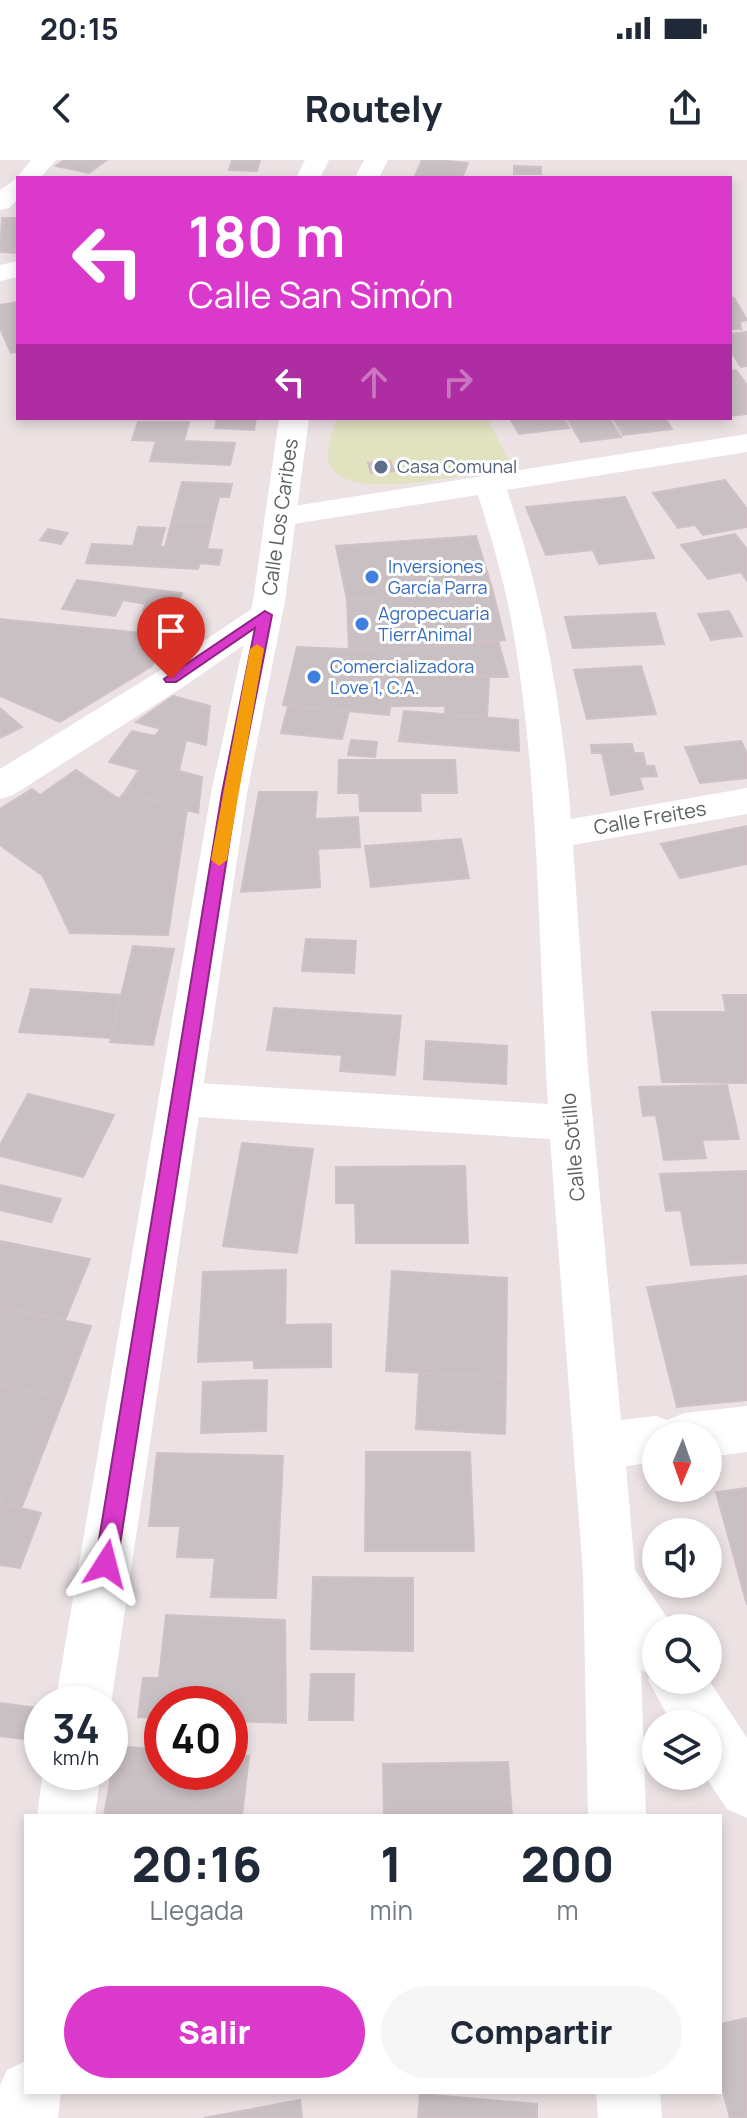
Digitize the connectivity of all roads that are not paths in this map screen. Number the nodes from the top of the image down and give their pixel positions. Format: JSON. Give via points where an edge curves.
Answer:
{"nodes":[{"id":1,"x":44,"y":160,"type":"edge"},
{"id":2,"x":29,"y":176,"type":"edge"},
{"id":3,"x":16,"y":188,"type":"edge"},
{"id":4,"x":0,"y":203,"type":"edge"},
{"id":5,"x":294,"y":420,"type":"edge"},
{"id":6,"x":747,"y":443,"type":"edge"},
{"id":7,"x":490,"y":484,"type":"junction"},
{"id":8,"x":280,"y":517,"type":"junction"},
{"id":9,"x":265,"y":615,"type":"junction"},
{"id":10,"x":0,"y":786,"type":"edge"},
{"id":11,"x":747,"y":801,"type":"edge"},
{"id":12,"x":554,"y":835,"type":"junction"},
{"id":13,"x":180,"y":1099,"type":"junction"},
{"id":14,"x":571,"y":1123,"type":"junction"},
{"id":15,"x":747,"y":1429,"type":"edge"},
{"id":16,"x":722,"y":1432,"type":"edge"},
{"id":17,"x":642,"y":1441,"type":"edge"},
{"id":18,"x":598,"y":1446,"type":"junction"},
{"id":19,"x":609,"y":1577,"type":"junction"},
{"id":20,"x":642,"y":1628,"type":"edge"},
{"id":21,"x":86,"y":1686,"type":"edge"},
{"id":22,"x":722,"y":1751,"type":"edge"},
{"id":23,"x":747,"y":1789,"type":"edge"},
{"id":24,"x":70,"y":1790,"type":"edge"},
{"id":25,"x":66,"y":1814,"type":"edge"},
{"id":26,"x":617,"y":1814,"type":"edge"},
{"id":27,"x":29,"y":2094,"type":"edge"},
{"id":28,"x":628,"y":2094,"type":"edge"},
{"id":29,"x":26,"y":2118,"type":"edge"},
{"id":30,"x":630,"y":2118,"type":"edge"}],
"edges":[{"from":1,"to":2,"type":"street"},
{"from":3,"to":4,"type":"street"},
{"from":5,"to":8,"type":"street","name":"Calle Los Caribes"},
{"from":6,"to":7,"type":"street"},
{"from":7,"to":8,"type":"street"},
{"from":7,"to":12,"type":"street","name":"Calle Sotillo","via":[[530,618]]},
{"from":8,"to":9,"type":"street","name":"Calle Los Caribes"},
{"from":9,"to":10,"type":"street"},
{"from":9,"to":13,"type":"street","name":"Calle Los Caribes","via":[[229,793]]},
{"from":11,"to":12,"type":"street","name":"Calle Freites"},
{"from":12,"to":14,"type":"street","name":"Calle Sotillo"},
{"from":13,"to":14,"type":"street"},
{"from":13,"to":21,"type":"street","name":"Calle Los Caribes"},
{"from":14,"to":18,"type":"street","name":"Calle Sotillo"},
{"from":15,"to":16,"type":"street"},
{"from":17,"to":18,"type":"street"},
{"from":18,"to":19,"type":"street","name":"Calle Sotillo"},
{"from":19,"to":20,"type":"street"},
{"from":19,"to":26,"type":"street","name":"Calle Sotillo"},
{"from":22,"to":23,"type":"street"},
{"from":24,"to":25,"type":"street"},
{"from":27,"to":29,"type":"street"},
{"from":28,"to":30,"type":"street"}]}
